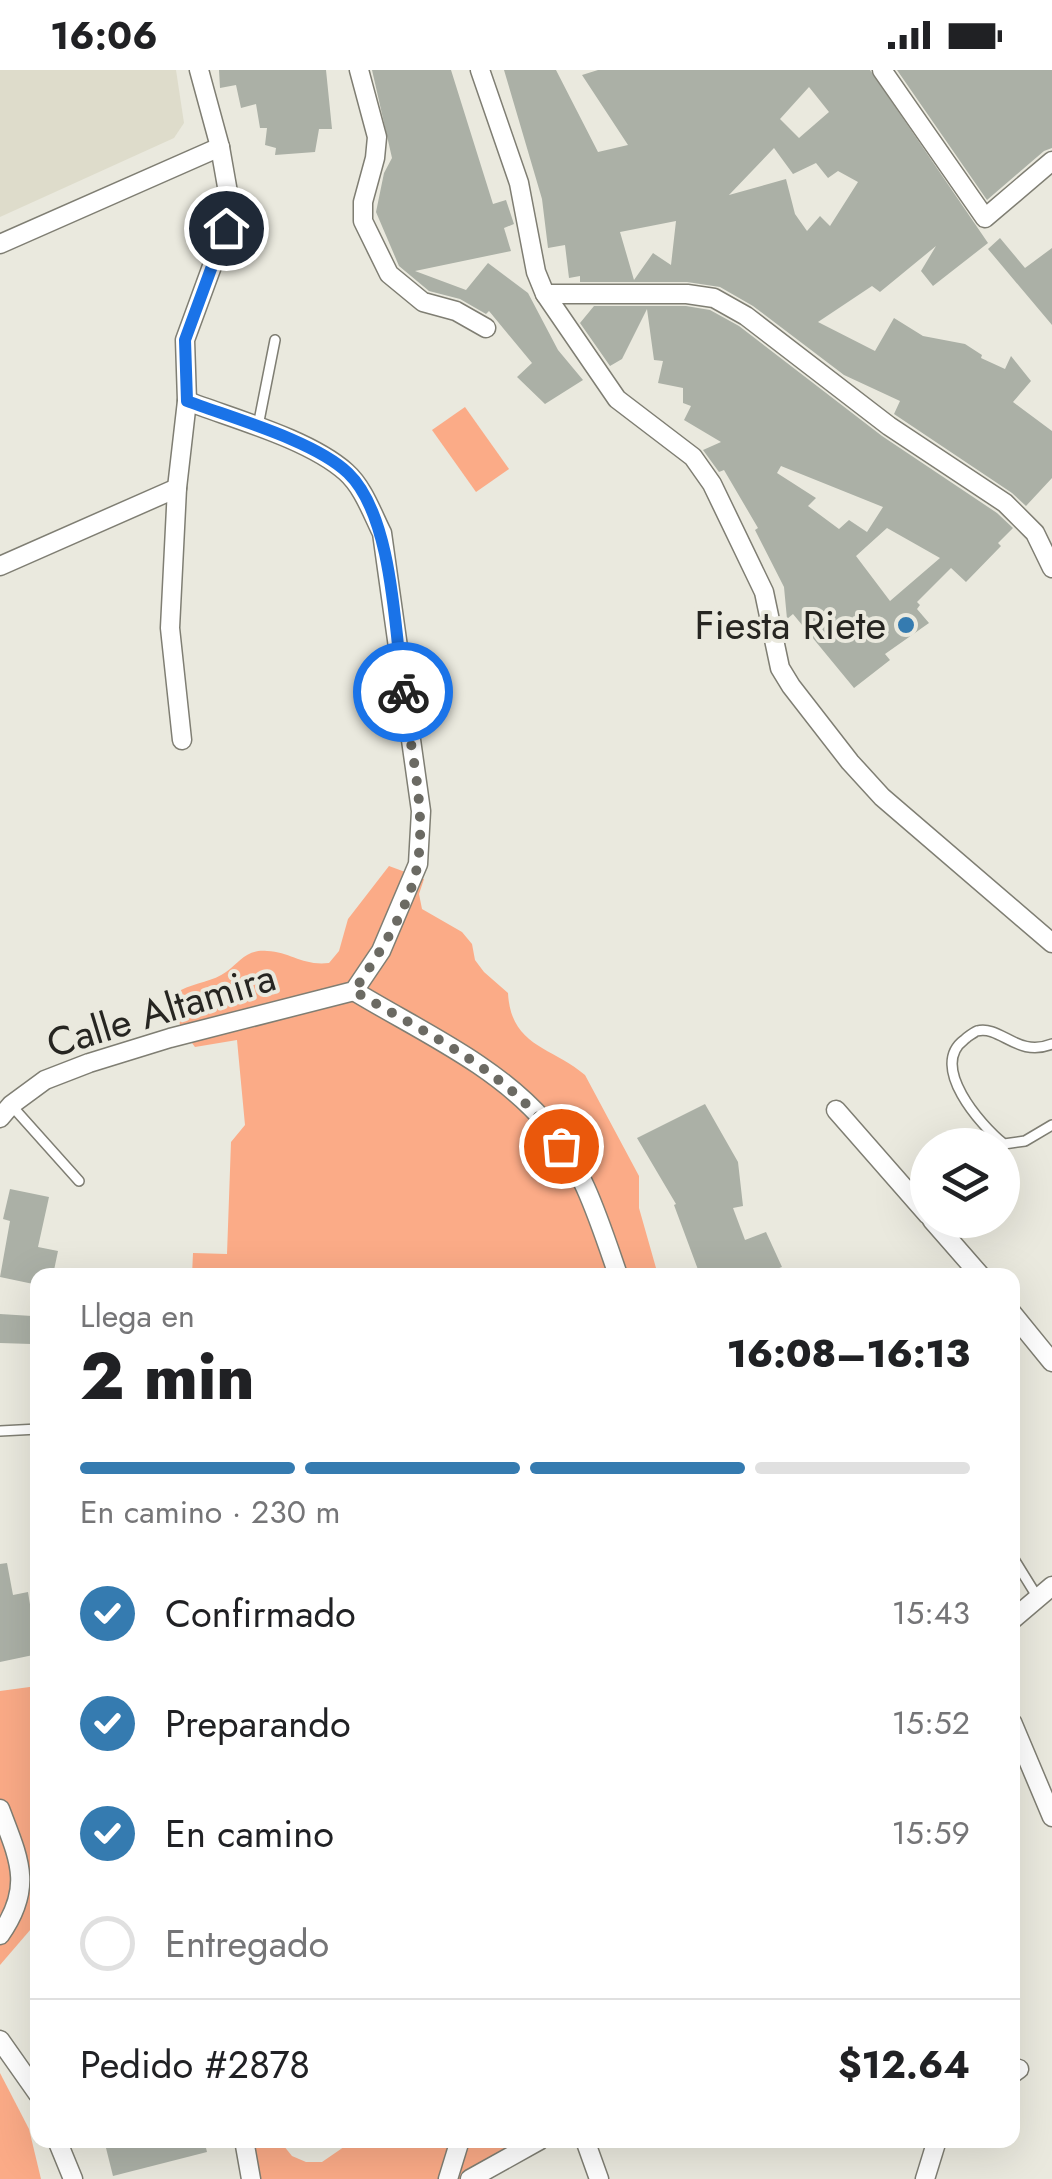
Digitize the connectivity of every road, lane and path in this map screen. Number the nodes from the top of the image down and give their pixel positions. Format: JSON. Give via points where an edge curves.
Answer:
{"nodes":[{"id":1,"x":200,"y":70,"type":"edge"},
{"id":2,"x":358,"y":70,"type":"edge"},
{"id":3,"x":480,"y":70,"type":"edge"},
{"id":4,"x":882,"y":70,"type":"edge"},
{"id":5,"x":220,"y":147,"type":"junction"},
{"id":6,"x":1052,"y":160,"type":"edge"},
{"id":7,"x":0,"y":244,"type":"edge"},
{"id":8,"x":545,"y":294,"type":"junction"},
{"id":9,"x":486,"y":328,"type":"dead end"},
{"id":10,"x":275,"y":340,"type":"dead end"},
{"id":11,"x":187,"y":401,"type":"junction"},
{"id":12,"x":257,"y":428,"type":"junction"},
{"id":13,"x":178,"y":488,"type":"junction"},
{"id":14,"x":0,"y":566,"type":"edge"},
{"id":15,"x":1052,"y":568,"type":"edge"},
{"id":16,"x":182,"y":740,"type":"dead end"},
{"id":17,"x":1052,"y":942,"type":"edge"},
{"id":18,"x":354,"y":991,"type":"junction"},
{"id":19,"x":1052,"y":1044,"type":"edge"},
{"id":20,"x":836,"y":1110,"type":"dead end"},
{"id":21,"x":6,"y":1112,"type":"edge"},
{"id":22,"x":1052,"y":1125,"type":"edge"},
{"id":23,"x":80,"y":1181,"type":"dead end"},
{"id":24,"x":910,"y":1195,"type":"edge"},
{"id":25,"x":948,"y":1238,"type":"edge"},
{"id":26,"x":615,"y":1268,"type":"edge"},
{"id":27,"x":974,"y":1268,"type":"edge"},
{"id":28,"x":1020,"y":1329,"type":"edge"},
{"id":29,"x":1052,"y":1362,"type":"edge"},
{"id":30,"x":30,"y":1429,"type":"edge"},
{"id":31,"x":0,"y":1431,"type":"edge"},
{"id":32,"x":1020,"y":1565,"type":"edge"},
{"id":33,"x":1045,"y":1592,"type":"edge"},
{"id":34,"x":1020,"y":1613,"type":"edge"},
{"id":35,"x":1020,"y":1741,"type":"edge"},
{"id":36,"x":0,"y":1809,"type":"edge"},
{"id":37,"x":1052,"y":1817,"type":"edge"},
{"id":38,"x":0,"y":1935,"type":"edge"},
{"id":39,"x":0,"y":2040,"type":"edge"},
{"id":40,"x":30,"y":2083,"type":"edge"},
{"id":41,"x":60,"y":2148,"type":"edge"},
{"id":42,"x":246,"y":2148,"type":"edge"},
{"id":43,"x":458,"y":2148,"type":"edge"},
{"id":44,"x":526,"y":2148,"type":"edge"},
{"id":45,"x":587,"y":2148,"type":"edge"},
{"id":46,"x":935,"y":2148,"type":"edge"},
{"id":47,"x":73,"y":2179,"type":"edge"},
{"id":48,"x":252,"y":2179,"type":"edge"},
{"id":49,"x":448,"y":2179,"type":"edge"},
{"id":50,"x":470,"y":2179,"type":"edge"},
{"id":51,"x":599,"y":2179,"type":"edge"},
{"id":52,"x":926,"y":2179,"type":"edge"}],
"edges":[{"from":1,"to":5,"type":"street"},
{"from":2,"to":9,"type":"street","via":[[377,137],[364,221],[389,274],[423,302]]},
{"from":3,"to":8,"type":"street","via":[[519,183]]},
{"from":4,"to":6,"type":"street","via":[[985,218]]},
{"from":5,"to":7,"type":"street"},
{"from":5,"to":11,"type":"street","via":[[229,198],[226,228],[185,340]]},
{"from":8,"to":15,"type":"street","via":[[714,298],[1005,503],[1035,534]]},
{"from":8,"to":17,"type":"street","via":[[617,400],[694,457],[712,484],[764,592],[780,668],[850,762]]},
{"from":10,"to":12,"type":"lane"},
{"from":11,"to":12,"type":"street"},
{"from":11,"to":13,"type":"street"},
{"from":12,"to":18,"type":"street","via":[[303,445],[349,474],[382,533],[421,811],[418,864],[381,951]]},
{"from":13,"to":14,"type":"street"},
{"from":13,"to":16,"type":"street","via":[[170,628]]},
{"from":18,"to":21,"type":"street","name":"Calle Altamira","via":[[89,1063],[45,1080]]},
{"from":18,"to":26,"type":"street","via":[[490,1072],[545,1122],[577,1170]]},
{"from":19,"to":22,"type":"lane","via":[[1027,1048],[976,1031],[958,1044],[950,1062],[951,1076],[1004,1144]]},
{"from":20,"to":24,"type":"street"},
{"from":21,"to":23,"type":"lane"},
{"from":25,"to":27,"type":"street"},
{"from":28,"to":29,"type":"street"},
{"from":30,"to":31,"type":"lane"},
{"from":32,"to":33,"type":"lane"},
{"from":33,"to":34,"type":"street"},
{"from":35,"to":37,"type":"street"},
{"from":36,"to":38,"type":"street","via":[[20,1858],[21,1898]]},
{"from":39,"to":40,"type":"street"},
{"from":41,"to":47,"type":"street"},
{"from":42,"to":48,"type":"street"},
{"from":43,"to":49,"type":"street"},
{"from":44,"to":50,"type":"street"},
{"from":45,"to":51,"type":"street"},
{"from":46,"to":52,"type":"street"}]}
